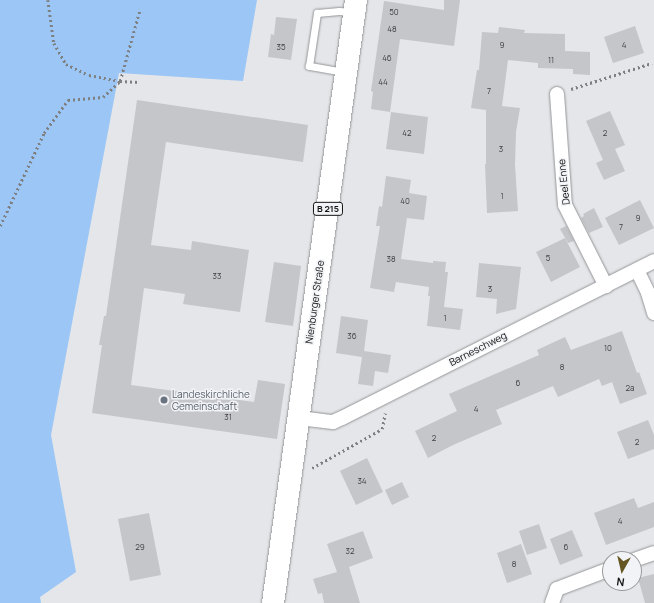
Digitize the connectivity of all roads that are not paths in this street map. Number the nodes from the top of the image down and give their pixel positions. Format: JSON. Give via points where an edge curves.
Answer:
{"nodes":[{"id":1,"x":356,"y":6,"type":"edge"},
{"id":2,"x":347,"y":72,"type":"junction"},
{"id":3,"x":557,"y":94,"type":"road end"},
{"id":4,"x":654,"y":261,"type":"edge"},
{"id":5,"x":637,"y":270,"type":"junction"},
{"id":6,"x":606,"y":286,"type":"junction"},
{"id":7,"x":654,"y":313,"type":"edge"},
{"id":8,"x":299,"y":418,"type":"junction"},
{"id":9,"x":654,"y":553,"type":"edge"},
{"id":10,"x":642,"y":557,"type":"edge"},
{"id":11,"x":602,"y":572,"type":"edge"},
{"id":12,"x":273,"y":603,"type":"edge"},
{"id":13,"x":552,"y":603,"type":"edge"}],
"edges":[{"from":1,"to":2,"type":"main road","name":"Nienburger Straße","number":"B 215"},
{"from":1,"to":2,"type":"lane","via":[[317,13],[309,66]]},
{"from":2,"to":8,"type":"main road","name":"Nienburger Straße","number":"B 215"},
{"from":3,"to":6,"type":"street","name":"Deel Enne","via":[[565,205]]},
{"from":4,"to":5,"type":"street","name":"Barneschweg"},
{"from":5,"to":6,"type":"street","name":"Barneschweg"},
{"from":5,"to":7,"type":"street"},
{"from":6,"to":8,"type":"street","name":"Barneschweg","via":[[333,422]]},
{"from":8,"to":12,"type":"main road","name":"Nienburger Straße","number":"B 215"},
{"from":9,"to":10,"type":"street"},
{"from":11,"to":13,"type":"street","via":[[557,589]]}]}
